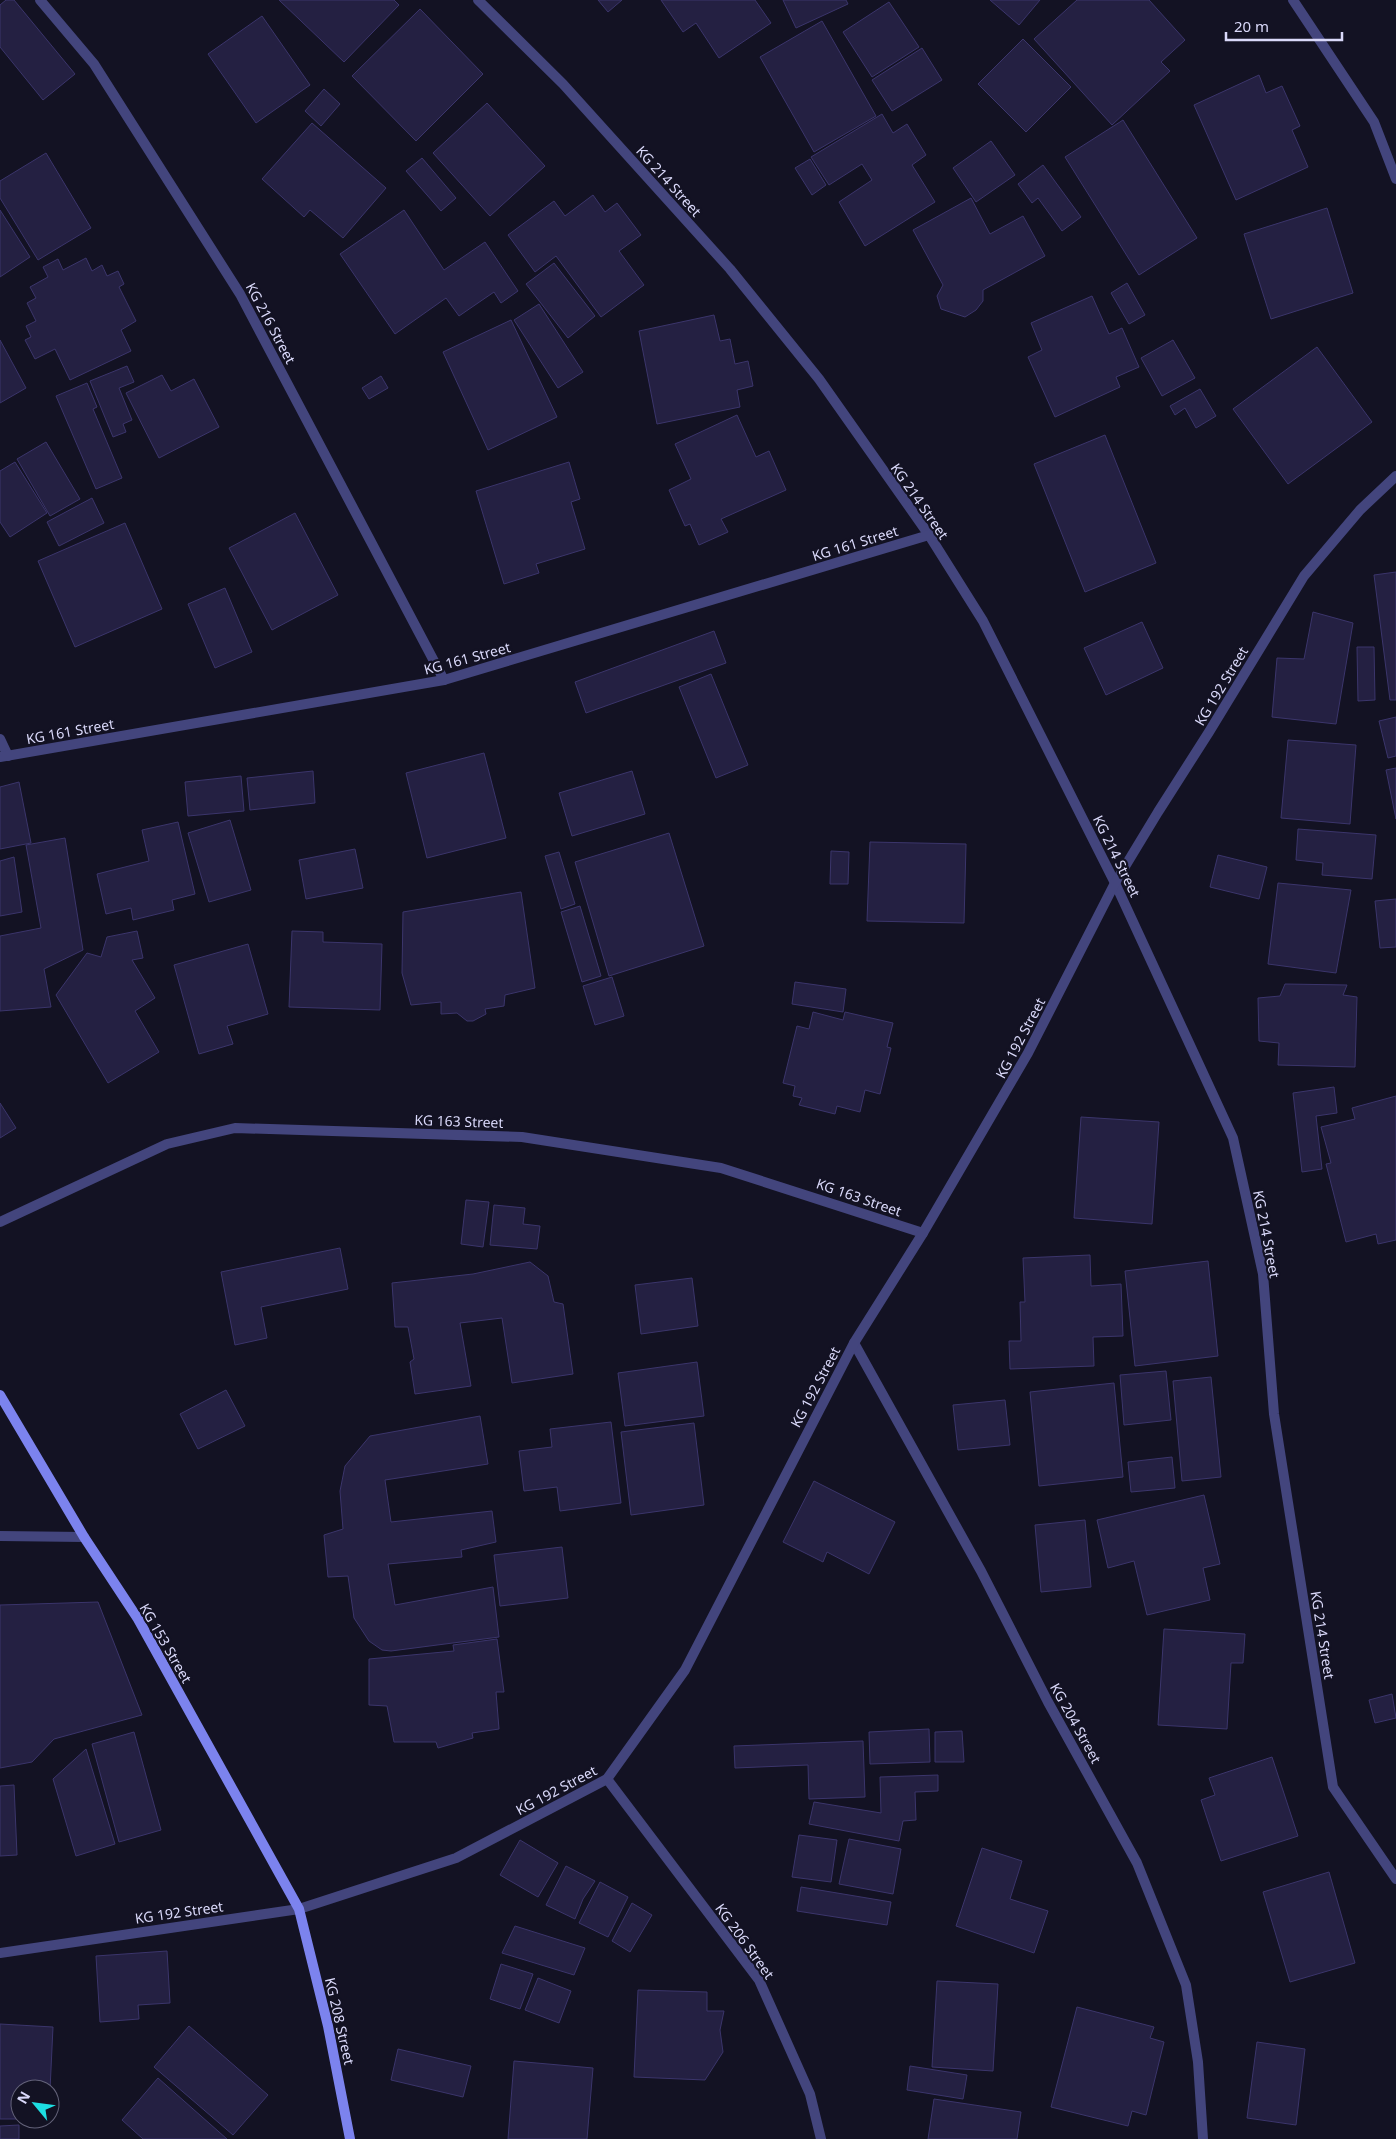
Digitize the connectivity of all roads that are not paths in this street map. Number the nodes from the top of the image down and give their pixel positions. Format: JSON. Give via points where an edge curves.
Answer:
{"nodes":[{"id":1,"x":40,"y":0,"type":"edge"},
{"id":2,"x":478,"y":0,"type":"edge"},
{"id":3,"x":1293,"y":0,"type":"edge"},
{"id":4,"x":1396,"y":179,"type":"edge"},
{"id":5,"x":1396,"y":476,"type":"edge"},
{"id":6,"x":929,"y":536,"type":"junction"},
{"id":7,"x":444,"y":680,"type":"junction"},
{"id":8,"x":0,"y":739,"type":"edge"},
{"id":9,"x":4,"y":756,"type":"edge"},
{"id":10,"x":1115,"y":883,"type":"junction"},
{"id":11,"x":0,"y":1222,"type":"edge"},
{"id":12,"x":923,"y":1233,"type":"junction"},
{"id":13,"x":854,"y":1343,"type":"junction"},
{"id":14,"x":0,"y":1395,"type":"edge"},
{"id":15,"x":0,"y":1536,"type":"edge"},
{"id":16,"x":84,"y":1537,"type":"junction"},
{"id":17,"x":607,"y":1780,"type":"junction"},
{"id":18,"x":1396,"y":1879,"type":"edge"},
{"id":19,"x":299,"y":1909,"type":"junction"},
{"id":20,"x":0,"y":1954,"type":"edge"},
{"id":21,"x":350,"y":2139,"type":"edge"},
{"id":22,"x":821,"y":2139,"type":"edge"},
{"id":23,"x":1203,"y":2139,"type":"edge"}],
"edges":[{"from":1,"to":7,"type":"street","name":"KG 216 Street","via":[[94,64],[240,294]]},
{"from":2,"to":6,"type":"street","name":"KG 214 Street","via":[[563,84],[730,269],[819,379]]},
{"from":3,"to":4,"type":"street","via":[[1374,122]]},
{"from":5,"to":10,"type":"street","name":"KG 192 Street","via":[[1360,510],[1304,576]]},
{"from":6,"to":7,"type":"street","name":"KG 161 Street"},
{"from":6,"to":10,"type":"street","name":"KG 214 Street","via":[[983,621]]},
{"from":7,"to":9,"type":"street","name":"KG 161 Street"},
{"from":8,"to":9,"type":"street"},
{"from":10,"to":12,"type":"street","name":"KG 192 Street","via":[[1028,1053]]},
{"from":10,"to":18,"type":"street","name":"KG 214 Street","via":[[1233,1138],[1263,1274],[1274,1414],[1333,1787]]},
{"from":11,"to":12,"type":"street","name":"KG 163 Street","via":[[167,1144],[235,1128],[522,1137],[721,1168]]},
{"from":12,"to":13,"type":"street","name":"KG 192 Street"},
{"from":13,"to":17,"type":"street","name":"KG 192 Street","via":[[685,1670]]},
{"from":13,"to":23,"type":"street","name":"KG 204 Street","via":[[981,1570],[1048,1702],[1137,1863],[1186,1985],[1198,2062]]},
{"from":14,"to":16,"type":"street","name":"KG 153 Street"},
{"from":15,"to":16,"type":"street"},
{"from":16,"to":19,"type":"street","name":"KG 153 Street","via":[[138,1619]]},
{"from":17,"to":19,"type":"street","name":"KG 192 Street","via":[[456,1858]]},
{"from":17,"to":22,"type":"street","name":"KG 206 Street","via":[[759,1980],[810,2094]]},
{"from":19,"to":20,"type":"street","name":"KG 192 Street"},
{"from":19,"to":21,"type":"street","name":"KG 208 Street","via":[[328,2026]]}]}
